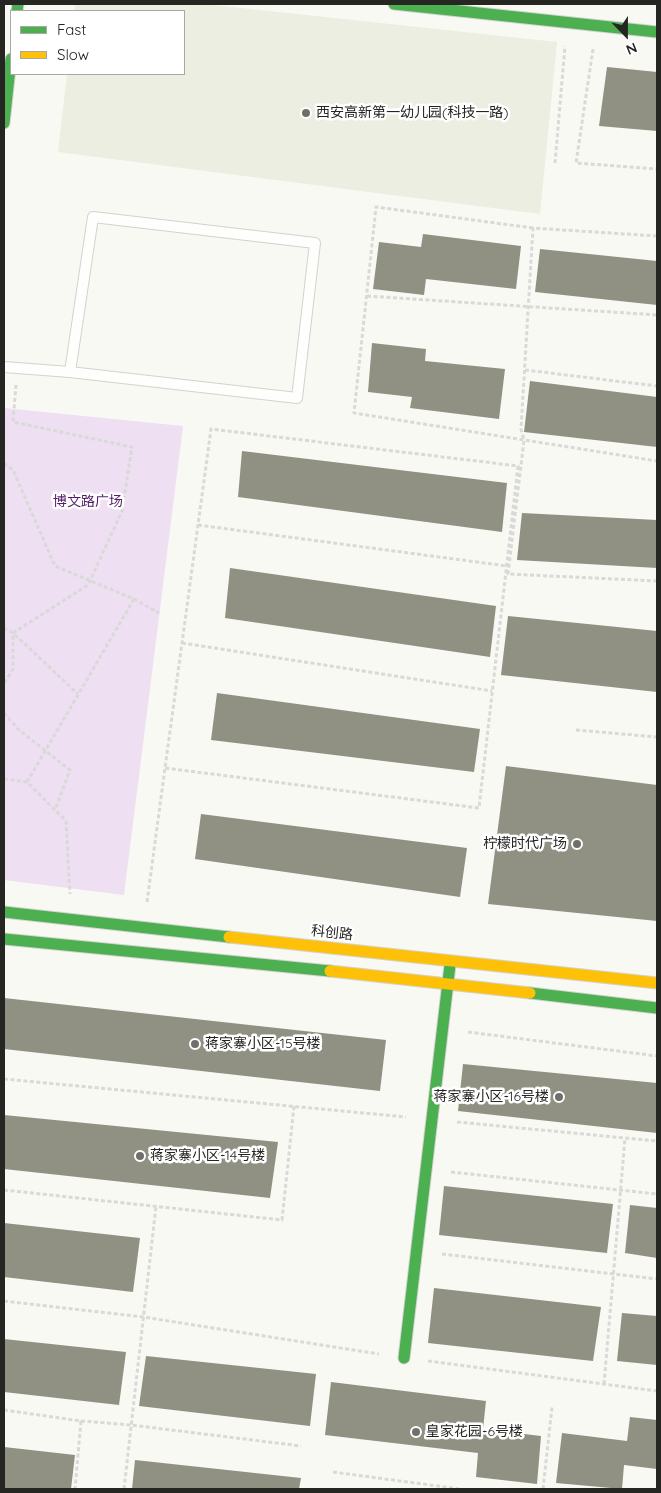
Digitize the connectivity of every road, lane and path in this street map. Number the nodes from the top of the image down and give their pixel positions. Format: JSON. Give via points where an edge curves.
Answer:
{"nodes":[{"id":1,"x":394,"y":4,"type":"edge"},
{"id":2,"x":567,"y":23,"type":"junction"},
{"id":3,"x":596,"y":26,"type":"junction"},
{"id":4,"x":657,"y":32,"type":"edge"},
{"id":5,"x":10,"y":68,"type":"edge"},
{"id":6,"x":4,"y":123,"type":"edge"},
{"id":7,"x":555,"y":163,"type":"dead end"},
{"id":8,"x":657,"y":169,"type":"edge"},
{"id":9,"x":532,"y":228,"type":"junction"},
{"id":10,"x":657,"y":236,"type":"edge"},
{"id":11,"x":366,"y":296,"type":"junction"},
{"id":12,"x":528,"y":306,"type":"junction"},
{"id":13,"x":657,"y":315,"type":"edge"},
{"id":14,"x":4,"y":367,"type":"edge"},
{"id":15,"x":18,"y":368,"type":"junction"},
{"id":16,"x":525,"y":370,"type":"junction"},
{"id":17,"x":70,"y":372,"type":"junction"},
{"id":18,"x":657,"y":386,"type":"edge"},
{"id":19,"x":524,"y":440,"type":"junction"},
{"id":20,"x":657,"y":461,"type":"edge"},
{"id":21,"x":4,"y":463,"type":"edge"},
{"id":22,"x":198,"y":525,"type":"junction"},
{"id":23,"x":507,"y":566,"type":"junction"},
{"id":24,"x":90,"y":580,"type":"junction"},
{"id":25,"x":657,"y":582,"type":"edge"},
{"id":26,"x":134,"y":599,"type":"junction"},
{"id":27,"x":159,"y":613,"type":"dead end"},
{"id":28,"x":4,"y":628,"type":"edge"},
{"id":29,"x":13,"y":633,"type":"junction"},
{"id":30,"x":182,"y":642,"type":"junction"},
{"id":31,"x":4,"y":684,"type":"edge"},
{"id":32,"x":492,"y":691,"type":"junction"},
{"id":33,"x":78,"y":694,"type":"junction"},
{"id":34,"x":4,"y":713,"type":"edge"},
{"id":35,"x":576,"y":730,"type":"dead end"},
{"id":36,"x":657,"y":737,"type":"edge"},
{"id":37,"x":46,"y":751,"type":"junction"},
{"id":38,"x":165,"y":768,"type":"junction"},
{"id":39,"x":4,"y":779,"type":"edge"},
{"id":40,"x":28,"y":782,"type":"junction"},
{"id":41,"x":55,"y":810,"type":"junction"},
{"id":42,"x":4,"y":912,"type":"edge"},
{"id":43,"x":72,"y":919,"type":"junction"},
{"id":44,"x":143,"y":927,"type":"junction"},
{"id":45,"x":4,"y":939,"type":"edge"},
{"id":46,"x":450,"y":961,"type":"junction"},
{"id":47,"x":448,"y":983,"type":"junction"},
{"id":48,"x":657,"y":983,"type":"edge"},
{"id":49,"x":657,"y":1008,"type":"edge"},
{"id":50,"x":442,"y":1028,"type":"junction"},
{"id":51,"x":657,"y":1056,"type":"edge"},
{"id":52,"x":4,"y":1079,"type":"edge"},
{"id":53,"x":294,"y":1106,"type":"junction"},
{"id":54,"x":432,"y":1119,"type":"junction"},
{"id":55,"x":625,"y":1138,"type":"junction"},
{"id":56,"x":657,"y":1141,"type":"edge"},
{"id":57,"x":426,"y":1169,"type":"junction"},
{"id":58,"x":4,"y":1190,"type":"edge"},
{"id":59,"x":620,"y":1190,"type":"junction"},
{"id":60,"x":657,"y":1194,"type":"edge"},
{"id":61,"x":156,"y":1206,"type":"junction"},
{"id":62,"x":416,"y":1251,"type":"junction"},
{"id":63,"x":613,"y":1274,"type":"junction"},
{"id":64,"x":657,"y":1279,"type":"edge"},
{"id":65,"x":4,"y":1301,"type":"edge"},
{"id":66,"x":143,"y":1317,"type":"junction"},
{"id":67,"x":404,"y":1358,"type":"junction"},
{"id":68,"x":604,"y":1384,"type":"junction"},
{"id":69,"x":657,"y":1391,"type":"edge"},
{"id":70,"x":552,"y":1407,"type":"dead end"},
{"id":71,"x":4,"y":1410,"type":"edge"},
{"id":72,"x":81,"y":1421,"type":"junction"},
{"id":73,"x":131,"y":1425,"type":"junction"},
{"id":74,"x":301,"y":1446,"type":"dead end"},
{"id":75,"x":333,"y":1472,"type":"dead end"},
{"id":76,"x":75,"y":1489,"type":"edge"},
{"id":77,"x":124,"y":1489,"type":"edge"},
{"id":78,"x":460,"y":1489,"type":"edge"},
{"id":79,"x":543,"y":1489,"type":"edge"}],
"edges":[{"from":1,"to":2,"type":"street"},
{"from":2,"to":3,"type":"street"},
{"from":2,"to":7,"type":"path"},
{"from":3,"to":4,"type":"street"},
{"from":3,"to":8,"type":"path","via":[[576,164]]},
{"from":5,"to":6,"type":"street"},
{"from":9,"to":10,"type":"path"},
{"from":9,"to":11,"type":"path","via":[[376,207]]},
{"from":9,"to":12,"type":"path"},
{"from":11,"to":12,"type":"path"},
{"from":11,"to":19,"type":"path","via":[[354,413]]},
{"from":12,"to":13,"type":"path"},
{"from":12,"to":16,"type":"path"},
{"from":14,"to":15,"type":"lane"},
{"from":15,"to":17,"type":"lane"},
{"from":15,"to":24,"type":"path","via":[[13,422],[132,447],[122,511]]},
{"from":16,"to":18,"type":"path"},
{"from":16,"to":19,"type":"path","via":[[521,430]]},
{"from":17,"to":17,"type":"lane","via":[[297,398],[315,243],[93,217]]},
{"from":19,"to":20,"type":"path"},
{"from":19,"to":25,"type":"path","via":[[508,574]]},
{"from":21,"to":24,"type":"path","via":[[13,470],[55,566]]},
{"from":22,"to":23,"type":"path"},
{"from":22,"to":23,"type":"path","via":[[211,430],[518,466]]},
{"from":22,"to":30,"type":"path"},
{"from":23,"to":32,"type":"path"},
{"from":24,"to":26,"type":"path"},
{"from":24,"to":29,"type":"path","via":[[88,585]]},
{"from":26,"to":27,"type":"path"},
{"from":26,"to":33,"type":"path"},
{"from":28,"to":29,"type":"path"},
{"from":29,"to":31,"type":"path","via":[[13,668]]},
{"from":29,"to":33,"type":"path"},
{"from":30,"to":32,"type":"path"},
{"from":30,"to":38,"type":"path"},
{"from":32,"to":38,"type":"path","via":[[479,808]]},
{"from":33,"to":37,"type":"path"},
{"from":34,"to":37,"type":"path","via":[[19,730]]},
{"from":35,"to":36,"type":"path"},
{"from":37,"to":40,"type":"path"},
{"from":37,"to":41,"type":"path","via":[[70,770]]},
{"from":38,"to":44,"type":"path"},
{"from":39,"to":40,"type":"path"},
{"from":40,"to":41,"type":"path"},
{"from":41,"to":43,"type":"path","via":[[66,821]]},
{"from":42,"to":43,"type":"street","name":"科创路"},
{"from":43,"to":44,"type":"street","name":"科创路"},
{"from":44,"to":46,"type":"street","name":"科创路"},
{"from":45,"to":47,"type":"street"},
{"from":46,"to":47,"type":"street"},
{"from":46,"to":48,"type":"street","name":"科创路"},
{"from":47,"to":49,"type":"street"},
{"from":47,"to":50,"type":"street"},
{"from":50,"to":51,"type":"path"},
{"from":50,"to":54,"type":"street"},
{"from":52,"to":53,"type":"path"},
{"from":53,"to":54,"type":"path"},
{"from":53,"to":61,"type":"path","via":[[282,1220]]},
{"from":54,"to":55,"type":"path"},
{"from":54,"to":57,"type":"street"},
{"from":55,"to":56,"type":"path"},
{"from":55,"to":59,"type":"path"},
{"from":57,"to":59,"type":"path"},
{"from":57,"to":62,"type":"street"},
{"from":58,"to":61,"type":"path"},
{"from":59,"to":60,"type":"path"},
{"from":59,"to":63,"type":"path"},
{"from":61,"to":66,"type":"path"},
{"from":62,"to":63,"type":"path"},
{"from":62,"to":67,"type":"street"},
{"from":63,"to":64,"type":"path"},
{"from":63,"to":68,"type":"path"},
{"from":65,"to":66,"type":"path"},
{"from":66,"to":67,"type":"path"},
{"from":66,"to":73,"type":"path"},
{"from":67,"to":68,"type":"path"},
{"from":68,"to":69,"type":"path"},
{"from":70,"to":79,"type":"path"},
{"from":71,"to":72,"type":"path"},
{"from":72,"to":73,"type":"path"},
{"from":72,"to":76,"type":"path"},
{"from":73,"to":74,"type":"path"},
{"from":73,"to":77,"type":"path"},
{"from":75,"to":78,"type":"path"}]}
